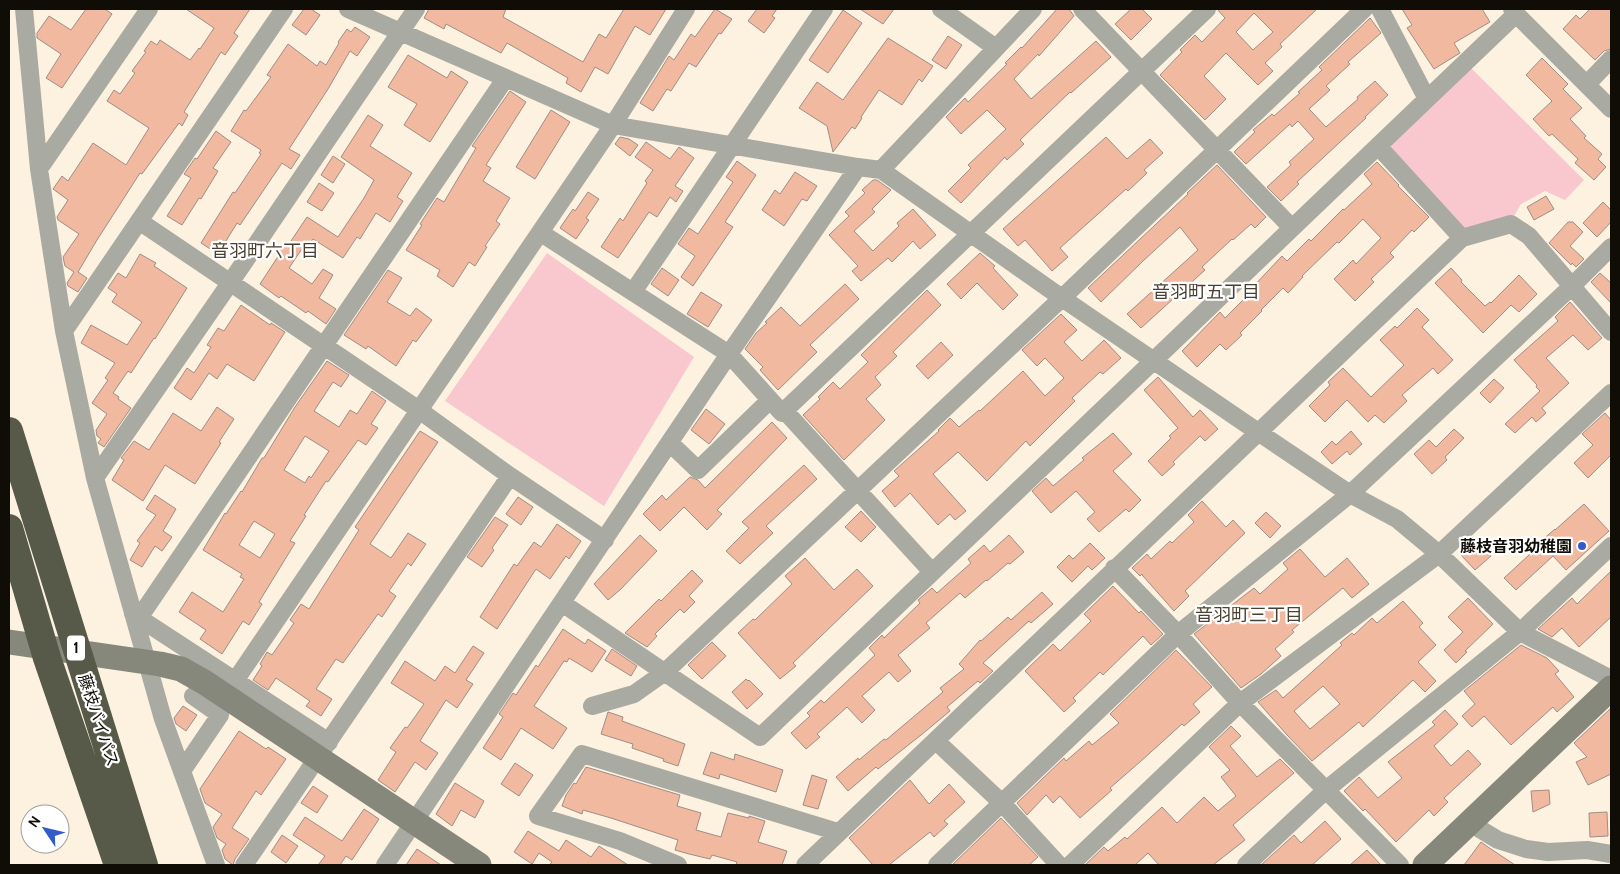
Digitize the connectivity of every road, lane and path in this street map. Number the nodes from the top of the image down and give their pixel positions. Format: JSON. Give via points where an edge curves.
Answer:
{"nodes":[{"id":1,"x":24,"y":9,"type":"edge"},
{"id":2,"x":149,"y":9,"type":"edge"},
{"id":3,"x":284,"y":9,"type":"edge"},
{"id":4,"x":348,"y":9,"type":"edge"},
{"id":5,"x":416,"y":9,"type":"edge"},
{"id":6,"x":686,"y":9,"type":"edge"},
{"id":7,"x":824,"y":9,"type":"edge"},
{"id":8,"x":941,"y":9,"type":"edge"},
{"id":9,"x":1033,"y":9,"type":"edge"},
{"id":10,"x":1082,"y":9,"type":"edge"},
{"id":11,"x":1207,"y":9,"type":"edge"},
{"id":12,"x":1364,"y":9,"type":"edge"},
{"id":13,"x":1380,"y":9,"type":"edge"},
{"id":14,"x":1514,"y":11,"type":"edge"},
{"id":15,"x":400,"y":30,"type":"junction"},
{"id":16,"x":996,"y":48,"type":"junction"},
{"id":17,"x":1611,"y":59,"type":"edge"},
{"id":18,"x":1141,"y":71,"type":"junction"},
{"id":19,"x":505,"y":79,"type":"junction"},
{"id":20,"x":1587,"y":84,"type":"junction"},
{"id":21,"x":1427,"y":99,"type":"junction"},
{"id":22,"x":1611,"y":109,"type":"edge"},
{"id":23,"x":613,"y":125,"type":"junction"},
{"id":24,"x":732,"y":146,"type":"junction"},
{"id":25,"x":1378,"y":146,"type":"junction"},
{"id":26,"x":1216,"y":150,"type":"junction"},
{"id":27,"x":858,"y":167,"type":"junction"},
{"id":28,"x":39,"y":169,"type":"junction"},
{"id":29,"x":881,"y":170,"type":"junction"},
{"id":30,"x":139,"y":221,"type":"junction"},
{"id":31,"x":1292,"y":228,"type":"junction"},
{"id":32,"x":541,"y":233,"type":"junction"},
{"id":33,"x":971,"y":233,"type":"junction"},
{"id":34,"x":1462,"y":238,"type":"junction"},
{"id":35,"x":1611,"y":247,"type":"edge"},
{"id":36,"x":230,"y":283,"type":"junction"},
{"id":37,"x":1571,"y":287,"type":"junction"},
{"id":38,"x":633,"y":292,"type":"junction"},
{"id":39,"x":1062,"y":298,"type":"junction"},
{"id":40,"x":64,"y":331,"type":"junction"},
{"id":41,"x":1611,"y":332,"type":"edge"},
{"id":42,"x":324,"y":346,"type":"junction"},
{"id":43,"x":729,"y":354,"type":"junction"},
{"id":44,"x":1154,"y":360,"type":"junction"},
{"id":45,"x":1611,"y":393,"type":"edge"},
{"id":46,"x":777,"y":405,"type":"junction"},
{"id":47,"x":420,"y":410,"type":"junction"},
{"id":48,"x":9,"y":431,"type":"edge"},
{"id":49,"x":1258,"y":432,"type":"junction"},
{"id":50,"x":670,"y":443,"type":"junction"},
{"id":51,"x":510,"y":476,"type":"junction"},
{"id":52,"x":95,"y":478,"type":"junction"},
{"id":53,"x":857,"y":491,"type":"junction"},
{"id":54,"x":1350,"y":494,"type":"junction"},
{"id":55,"x":9,"y":528,"type":"edge"},
{"id":56,"x":605,"y":540,"type":"junction"},
{"id":57,"x":1611,"y":546,"type":"edge"},
{"id":58,"x":1439,"y":554,"type":"junction"},
{"id":59,"x":1114,"y":568,"type":"junction"},
{"id":60,"x":932,"y":572,"type":"junction"},
{"id":61,"x":562,"y":603,"type":"junction"},
{"id":62,"x":136,"y":616,"type":"junction"},
{"id":63,"x":1520,"y":632,"type":"junction"},
{"id":64,"x":1178,"y":634,"type":"junction"},
{"id":65,"x":9,"y":642,"type":"edge"},
{"id":66,"x":665,"y":672,"type":"junction"},
{"id":67,"x":1611,"y":679,"type":"edge"},
{"id":68,"x":235,"y":681,"type":"junction"},
{"id":69,"x":1611,"y":688,"type":"edge"},
{"id":70,"x":193,"y":696,"type":"dead end"},
{"id":71,"x":1240,"y":703,"type":"junction"},
{"id":72,"x":592,"y":706,"type":"dead end"},
{"id":73,"x":936,"y":741,"type":"junction"},
{"id":74,"x":323,"y":750,"type":"junction"},
{"id":75,"x":182,"y":771,"type":"junction"},
{"id":76,"x":1326,"y":789,"type":"junction"},
{"id":77,"x":1002,"y":803,"type":"junction"},
{"id":78,"x":414,"y":822,"type":"junction"},
{"id":79,"x":1470,"y":823,"type":"junction"},
{"id":80,"x":838,"y":832,"type":"junction"},
{"id":81,"x":1611,"y":854,"type":"edge"},
{"id":82,"x":118,"y":865,"type":"edge"},
{"id":83,"x":144,"y":865,"type":"edge"},
{"id":84,"x":216,"y":865,"type":"edge"},
{"id":85,"x":244,"y":865,"type":"edge"},
{"id":86,"x":385,"y":865,"type":"edge"},
{"id":87,"x":479,"y":865,"type":"edge"},
{"id":88,"x":678,"y":865,"type":"edge"},
{"id":89,"x":805,"y":865,"type":"edge"},
{"id":90,"x":938,"y":865,"type":"edge"},
{"id":91,"x":1059,"y":865,"type":"edge"},
{"id":92,"x":1070,"y":865,"type":"edge"},
{"id":93,"x":1246,"y":865,"type":"edge"},
{"id":94,"x":1400,"y":865,"type":"edge"},
{"id":95,"x":1425,"y":865,"type":"edge"}],
"edges":[{"from":1,"to":28,"type":"street"},
{"from":2,"to":28,"type":"street"},
{"from":3,"to":30,"type":"street"},
{"from":4,"to":15,"type":"street"},
{"from":5,"to":15,"type":"street"},
{"from":6,"to":23,"type":"street"},
{"from":7,"to":24,"type":"street"},
{"from":8,"to":16,"type":"street"},
{"from":9,"to":16,"type":"street"},
{"from":10,"to":18,"type":"street"},
{"from":11,"to":18,"type":"street"},
{"from":12,"to":26,"type":"street"},
{"from":13,"to":21,"type":"street"},
{"from":14,"to":20,"type":"street"},
{"from":14,"to":21,"type":"street"},
{"from":15,"to":19,"type":"street"},
{"from":15,"to":36,"type":"street"},
{"from":16,"to":29,"type":"street"},
{"from":17,"to":20,"type":"street"},
{"from":18,"to":26,"type":"street"},
{"from":18,"to":33,"type":"street"},
{"from":19,"to":23,"type":"street"},
{"from":19,"to":42,"type":"street"},
{"from":20,"to":22,"type":"street"},
{"from":21,"to":25,"type":"street"},
{"from":23,"to":24,"type":"street"},
{"from":23,"to":32,"type":"street"},
{"from":24,"to":27,"type":"street"},
{"from":24,"to":38,"type":"street"},
{"from":25,"to":31,"type":"street"},
{"from":25,"to":34,"type":"street"},
{"from":26,"to":31,"type":"street"},
{"from":26,"to":39,"type":"street"},
{"from":27,"to":29,"type":"street"},
{"from":27,"to":43,"type":"street"},
{"from":28,"to":40,"type":"street"},
{"from":29,"to":33,"type":"street"},
{"from":30,"to":36,"type":"street"},
{"from":30,"to":40,"type":"street"},
{"from":31,"to":44,"type":"street"},
{"from":32,"to":38,"type":"street"},
{"from":32,"to":47,"type":"street"},
{"from":33,"to":39,"type":"street"},
{"from":33,"to":46,"type":"street"},
{"from":34,"to":37,"type":"street","via":[[1512,224],[1528,236]]},
{"from":34,"to":49,"type":"street"},
{"from":35,"to":37,"type":"street"},
{"from":36,"to":42,"type":"street"},
{"from":36,"to":52,"type":"street"},
{"from":37,"to":41,"type":"street"},
{"from":37,"to":54,"type":"street"},
{"from":38,"to":43,"type":"street"},
{"from":39,"to":44,"type":"street"},
{"from":39,"to":53,"type":"street"},
{"from":40,"to":52,"type":"street"},
{"from":42,"to":47,"type":"street"},
{"from":42,"to":62,"type":"street"},
{"from":43,"to":46,"type":"street"},
{"from":43,"to":50,"type":"street"},
{"from":44,"to":49,"type":"street"},
{"from":44,"to":60,"type":"street"},
{"from":45,"to":58,"type":"street"},
{"from":46,"to":50,"type":"street","via":[[698,470]]},
{"from":46,"to":53,"type":"street"},
{"from":47,"to":51,"type":"street"},
{"from":47,"to":68,"type":"street"},
{"from":48,"to":83,"type":"highway","name":"藤枝バイパス","number":"1"},
{"from":49,"to":54,"type":"street"},
{"from":49,"to":59,"type":"street"},
{"from":50,"to":56,"type":"street"},
{"from":51,"to":56,"type":"street"},
{"from":51,"to":74,"type":"street"},
{"from":52,"to":62,"type":"street"},
{"from":53,"to":60,"type":"street"},
{"from":53,"to":66,"type":"street"},
{"from":54,"to":58,"type":"street","via":[[1396,519]]},
{"from":54,"to":64,"type":"street"},
{"from":55,"to":82,"type":"highway","name":"藤枝バイパス","number":"1","via":[[47,658]]},
{"from":56,"to":61,"type":"street"},
{"from":57,"to":63,"type":"street"},
{"from":58,"to":63,"type":"street"},
{"from":58,"to":71,"type":"street"},
{"from":59,"to":64,"type":"street"},
{"from":59,"to":73,"type":"street"},
{"from":60,"to":66,"type":"street","via":[[760,737]]},
{"from":61,"to":66,"type":"street"},
{"from":61,"to":78,"type":"street"},
{"from":62,"to":68,"type":"street"},
{"from":62,"to":75,"type":"street","via":[[163,719]]},
{"from":63,"to":67,"type":"street"},
{"from":63,"to":76,"type":"street"},
{"from":64,"to":71,"type":"street"},
{"from":64,"to":77,"type":"street"},
{"from":65,"to":74,"type":"street","via":[[181,669],[242,708]]},
{"from":66,"to":72,"type":"street","via":[[634,694]]},
{"from":68,"to":74,"type":"street"},
{"from":69,"to":79,"type":"street"},
{"from":70,"to":75,"type":"street","via":[[220,714]]},
{"from":71,"to":76,"type":"street"},
{"from":71,"to":92,"type":"street"},
{"from":73,"to":77,"type":"street"},
{"from":73,"to":80,"type":"street"},
{"from":74,"to":78,"type":"street"},
{"from":74,"to":85,"type":"street"},
{"from":75,"to":84,"type":"street"},
{"from":76,"to":93,"type":"street"},
{"from":76,"to":94,"type":"street"},
{"from":77,"to":90,"type":"street"},
{"from":77,"to":91,"type":"street"},
{"from":78,"to":86,"type":"street"},
{"from":78,"to":87,"type":"street"},
{"from":79,"to":81,"type":"street","via":[[1498,840],[1526,849],[1548,852],[1587,850]]},
{"from":79,"to":95,"type":"street"},
{"from":80,"to":88,"type":"street","via":[[582,754],[538,816],[620,840]]},
{"from":80,"to":89,"type":"street"}]}
